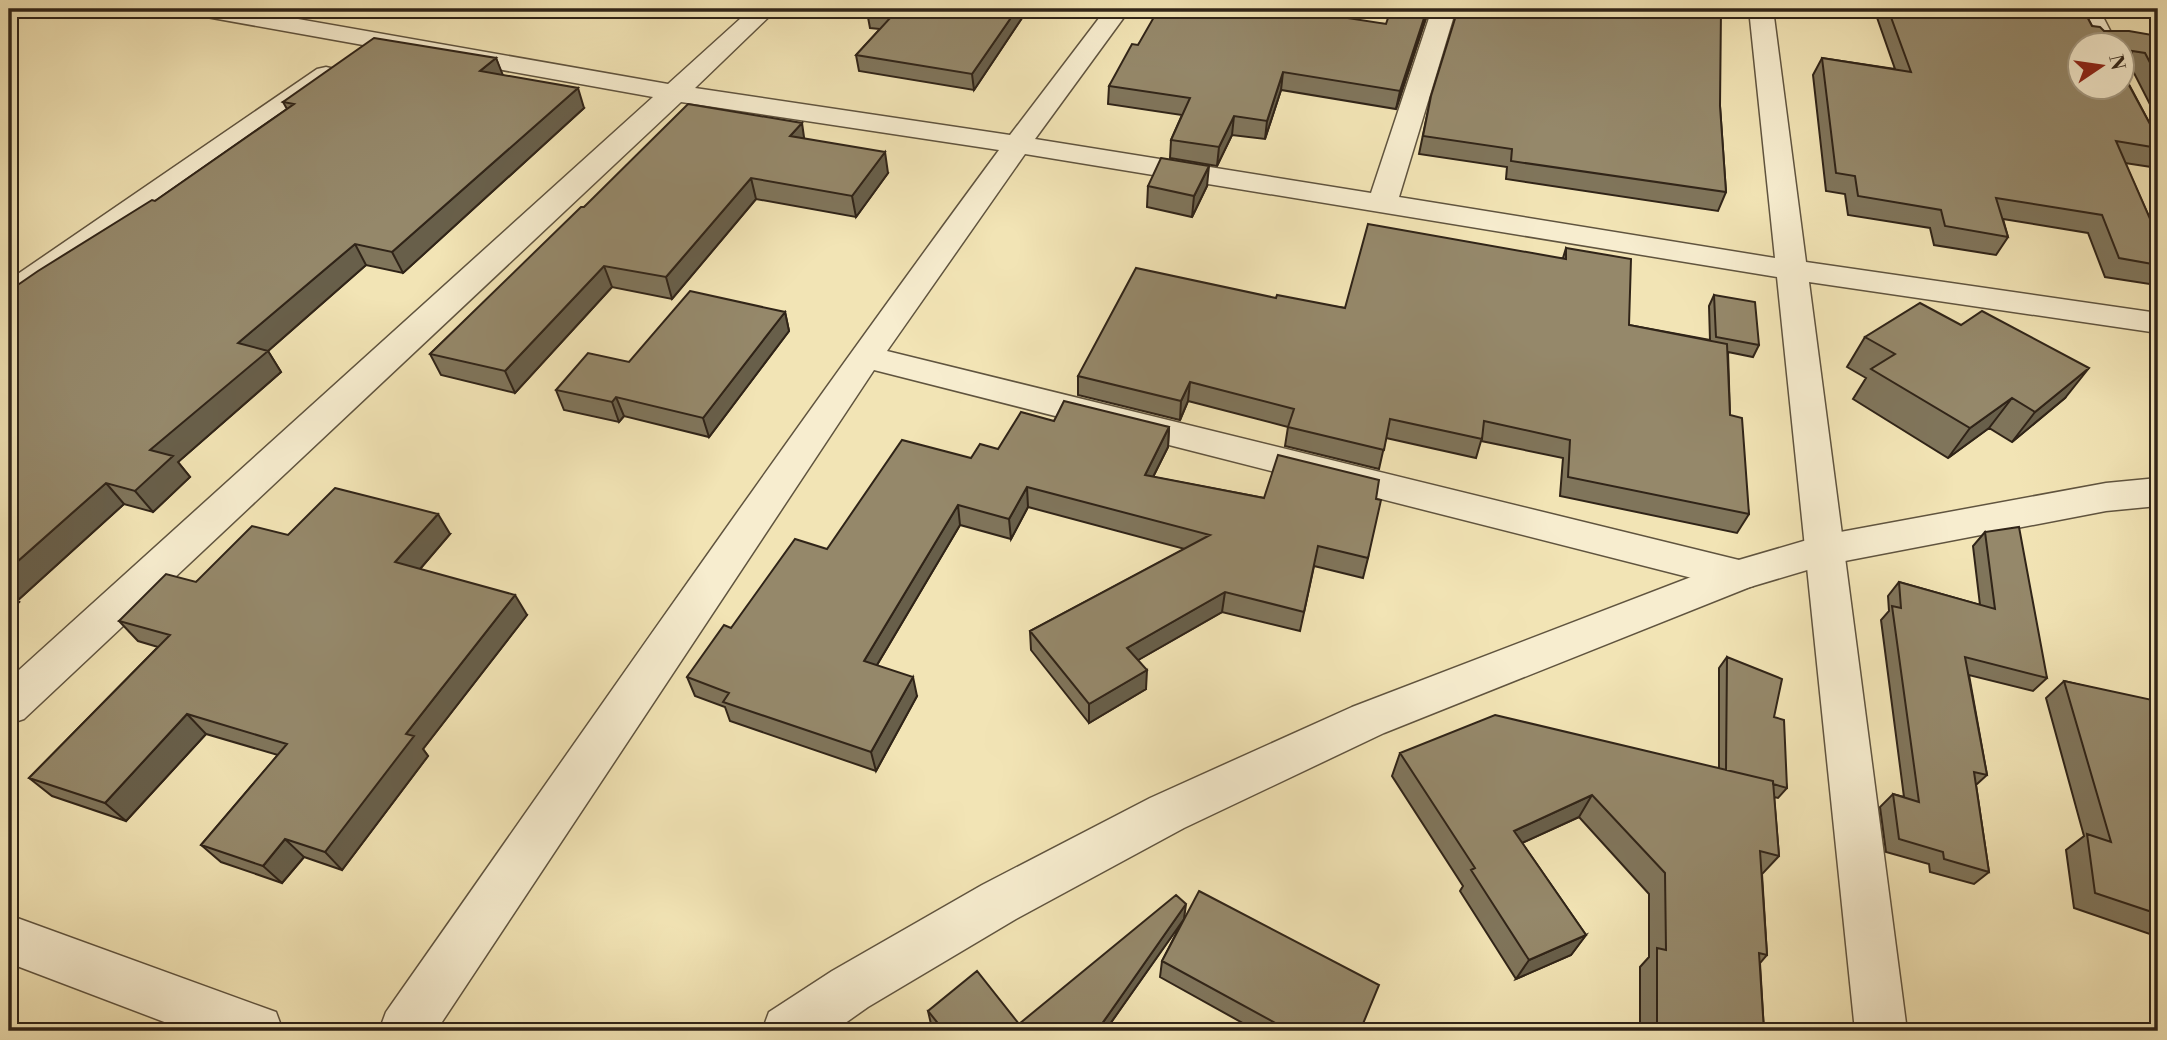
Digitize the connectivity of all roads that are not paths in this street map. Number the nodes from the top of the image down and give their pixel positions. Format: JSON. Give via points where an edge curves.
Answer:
{"nodes":[{"id":1,"x":201,"y":9,"type":"edge"},
{"id":2,"x":765,"y":9,"type":"edge"},
{"id":3,"x":1118,"y":9,"type":"edge"},
{"id":4,"x":1444,"y":9,"type":"edge"},
{"id":5,"x":1761,"y":9,"type":"edge"},
{"id":6,"x":2087,"y":9,"type":"edge"},
{"id":7,"x":2099,"y":32,"type":"edge"},
{"id":8,"x":376,"y":40,"type":"junction"},
{"id":9,"x":676,"y":93,"type":"junction"},
{"id":10,"x":1016,"y":144,"type":"junction"},
{"id":11,"x":1382,"y":204,"type":"junction"},
{"id":12,"x":1793,"y":270,"type":"junction"},
{"id":13,"x":9,"y":295,"type":"edge"},
{"id":14,"x":2158,"y":323,"type":"edge"},
{"id":15,"x":864,"y":356,"type":"junction"},
{"id":16,"x":2158,"y":492,"type":"edge"},
{"id":17,"x":1824,"y":550,"type":"junction"},
{"id":18,"x":1739,"y":575,"type":"junction"},
{"id":19,"x":9,"y":706,"type":"edge"},
{"id":20,"x":9,"y":939,"type":"edge"},
{"id":21,"x":257,"y":1031,"type":"edge"},
{"id":22,"x":405,"y":1031,"type":"edge"},
{"id":23,"x":788,"y":1031,"type":"edge"},
{"id":24,"x":1881,"y":1031,"type":"edge"}],
"edges":[{"from":1,"to":8,"type":"street"},
{"from":2,"to":9,"type":"street"},
{"from":3,"to":10,"type":"street"},
{"from":4,"to":11,"type":"street"},
{"from":5,"to":12,"type":"street"},
{"from":6,"to":7,"type":"street"},
{"from":8,"to":9,"type":"street"},
{"from":8,"to":13,"type":"street"},
{"from":9,"to":10,"type":"street"},
{"from":9,"to":19,"type":"street"},
{"from":10,"to":11,"type":"street"},
{"from":10,"to":15,"type":"street"},
{"from":11,"to":12,"type":"street"},
{"from":12,"to":14,"type":"street"},
{"from":12,"to":17,"type":"street"},
{"from":15,"to":18,"type":"street"},
{"from":15,"to":22,"type":"street"},
{"from":16,"to":17,"type":"street","via":[[2106,497]]},
{"from":17,"to":18,"type":"street"},
{"from":17,"to":24,"type":"street"},
{"from":18,"to":23,"type":"street","via":[[1368,720],[1167,813],[988,909],[850,989]]},
{"from":20,"to":21,"type":"street"}]}
